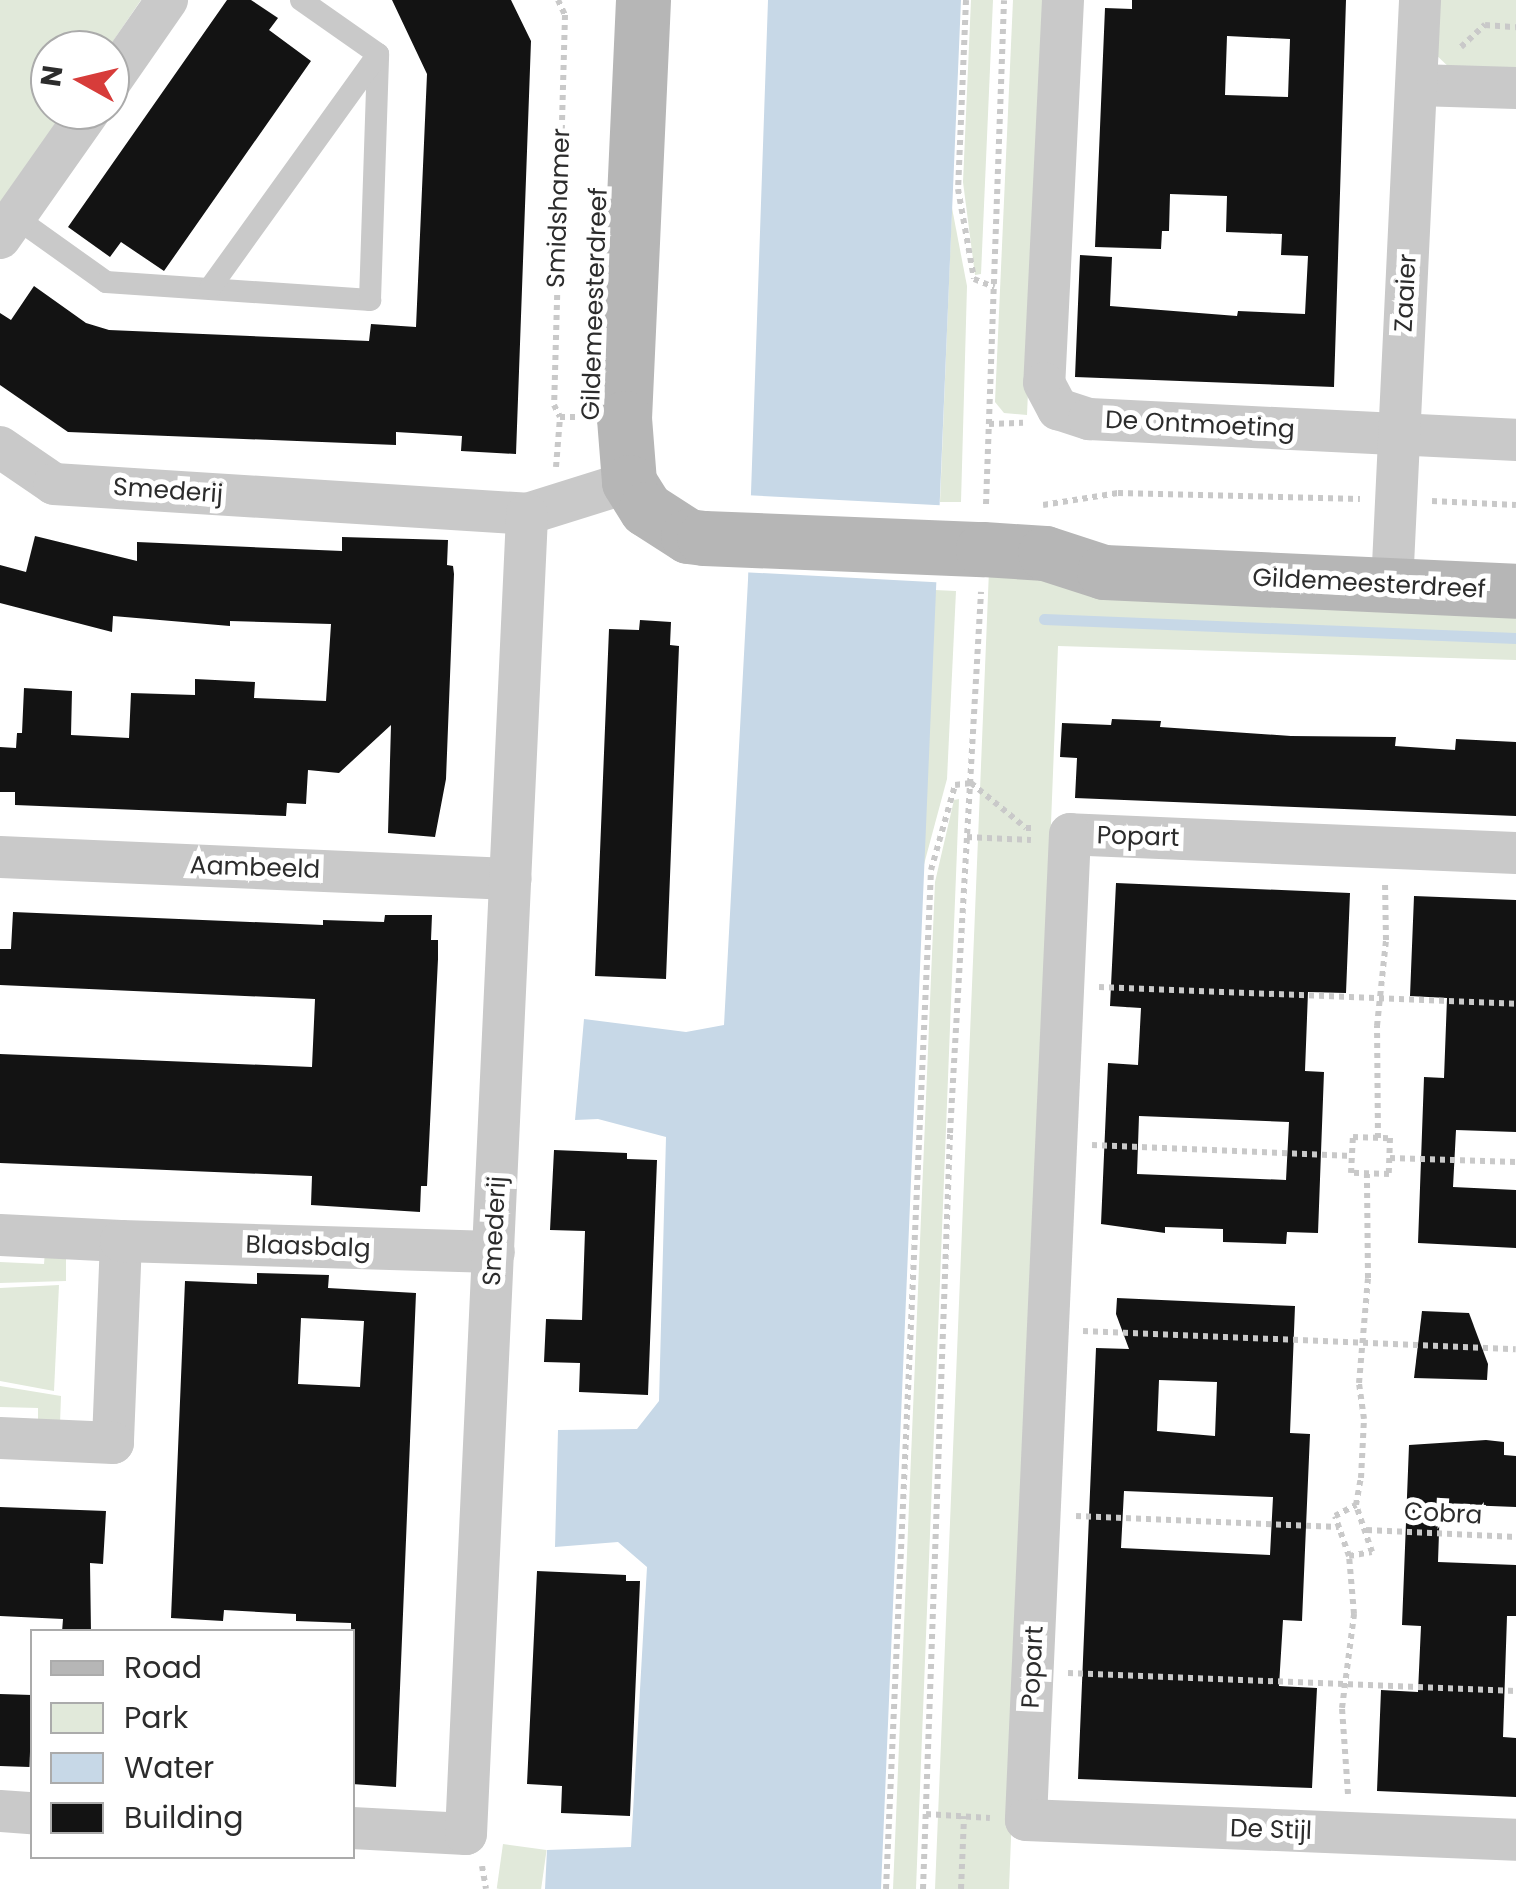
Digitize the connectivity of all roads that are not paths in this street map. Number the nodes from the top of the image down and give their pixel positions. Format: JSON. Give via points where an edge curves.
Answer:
{"nodes":[{"id":1,"x":167,"y":0,"type":"edge"},
{"id":2,"x":301,"y":0,"type":"edge"},
{"id":3,"x":606,"y":0,"type":"edge"},
{"id":4,"x":643,"y":0,"type":"edge"},
{"id":5,"x":1063,"y":0,"type":"edge"},
{"id":6,"x":1420,"y":0,"type":"edge"},
{"id":7,"x":130,"y":53,"type":"edge"},
{"id":8,"x":378,"y":54,"type":"junction"},
{"id":9,"x":1418,"y":85,"type":"junction"},
{"id":10,"x":1516,"y":88,"type":"edge"},
{"id":11,"x":76,"y":130,"type":"edge"},
{"id":12,"x":7,"y":228,"type":"edge"},
{"id":13,"x":210,"y":288,"type":"junction"},
{"id":14,"x":1398,"y":436,"type":"junction"},
{"id":15,"x":1516,"y":440,"type":"edge"},
{"id":16,"x":0,"y":448,"type":"edge"},
{"id":17,"x":614,"y":486,"type":"junction"},
{"id":18,"x":527,"y":514,"type":"junction"},
{"id":19,"x":1394,"y":546,"type":"junction"},
{"id":20,"x":1516,"y":558,"type":"edge"},
{"id":21,"x":1516,"y":592,"type":"edge"},
{"id":22,"x":1516,"y":853,"type":"edge"},
{"id":23,"x":0,"y":858,"type":"edge"},
{"id":24,"x":510,"y":879,"type":"junction"},
{"id":25,"x":0,"y":1236,"type":"edge"},
{"id":26,"x":121,"y":1241,"type":"junction"},
{"id":27,"x":494,"y":1252,"type":"junction"},
{"id":28,"x":0,"y":1438,"type":"edge"},
{"id":29,"x":0,"y":1811,"type":"edge"},
{"id":30,"x":30,"y":1812,"type":"edge"},
{"id":31,"x":1026,"y":1820,"type":"joint"},
{"id":32,"x":355,"y":1828,"type":"edge"},
{"id":33,"x":1516,"y":1840,"type":"edge"}],
"edges":[{"from":1,"to":7,"type":"street"},
{"from":2,"to":8,"type":"lane"},
{"from":3,"to":17,"type":"street","name":"Gildemeesterdreef","via":[[590,452]]},
{"from":4,"to":17,"type":"street","name":"Gildemeesterdreef","via":[[624,418]]},
{"from":5,"to":14,"type":"street","name":"De Ontmoeting","via":[[1044,383],[1058,410],[1089,419]]},
{"from":6,"to":9,"type":"street","name":"Zaaier"},
{"from":8,"to":13,"type":"lane"},
{"from":8,"to":13,"type":"lane","via":[[370,300]]},
{"from":9,"to":10,"type":"street"},
{"from":9,"to":14,"type":"street","name":"Zaaier"},
{"from":11,"to":12,"type":"street"},
{"from":12,"to":13,"type":"lane","via":[[106,282]]},
{"from":14,"to":15,"type":"street","name":"De Ontmoeting"},
{"from":14,"to":19,"type":"street","name":"Zaaier"},
{"from":16,"to":18,"type":"street","name":"Smederij","via":[[54,484]]},
{"from":17,"to":18,"type":"street","name":"Smederij"},
{"from":17,"to":19,"type":"street","name":"Gildemeesterdreef","via":[[626,533],[664,546],[696,537],[956,548],[1038,530],[1101,540]]},
{"from":18,"to":24,"type":"street","name":"Smederij"},
{"from":19,"to":20,"type":"street","name":"Gildemeesterdreef"},
{"from":19,"to":21,"type":"street","name":"Gildemeesterdreef"},
{"from":22,"to":31,"type":"street","name":"Popart","via":[[1069,838]]},
{"from":23,"to":24,"type":"street","name":"Aambeeld"},
{"from":24,"to":27,"type":"street","name":"Smederij"},
{"from":25,"to":26,"type":"street","name":"Blaasbalg"},
{"from":26,"to":27,"type":"street","name":"Blaasbalg"},
{"from":26,"to":28,"type":"street","via":[[114,1442]]},
{"from":27,"to":32,"type":"street","name":"Smederij","via":[[466,1834]]},
{"from":29,"to":30,"type":"street"},
{"from":31,"to":33,"type":"street","name":"De Stijl"}]}
